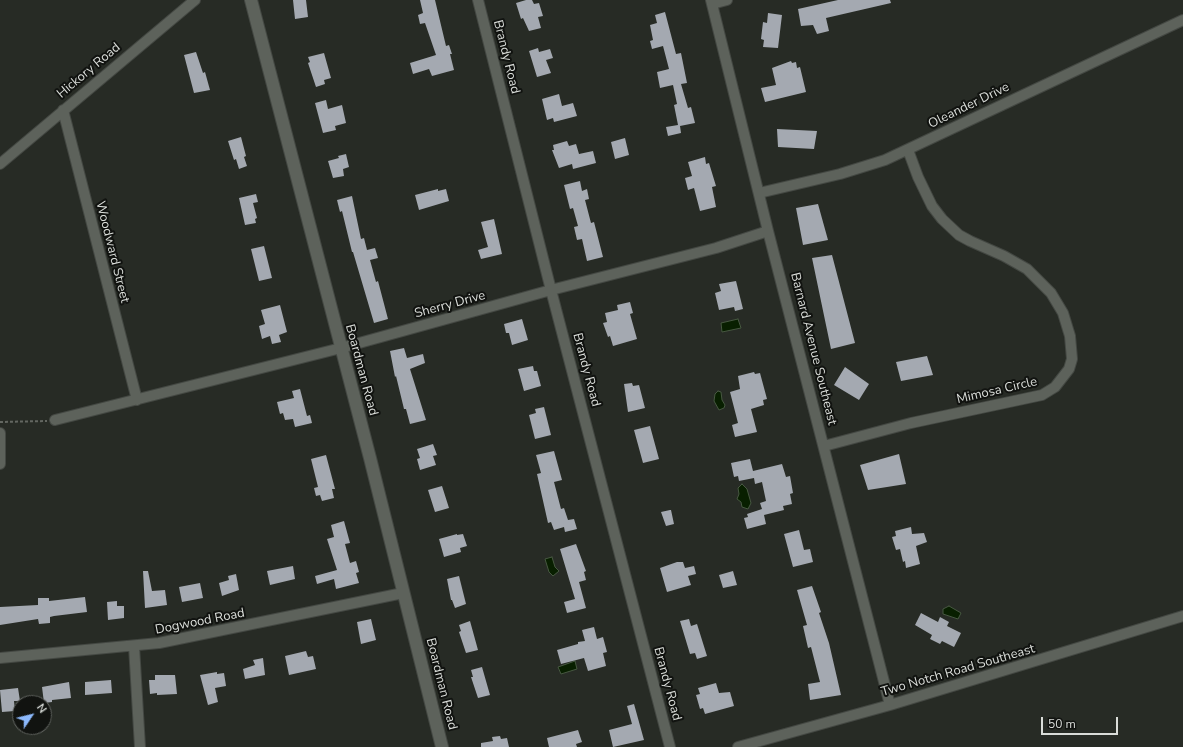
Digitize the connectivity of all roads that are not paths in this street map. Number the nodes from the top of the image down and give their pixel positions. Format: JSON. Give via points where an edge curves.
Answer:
{"nodes":[{"id":1,"x":195,"y":0,"type":"edge"},
{"id":2,"x":251,"y":0,"type":"edge"},
{"id":3,"x":478,"y":0,"type":"edge"},
{"id":4,"x":727,"y":0,"type":"edge"},
{"id":5,"x":712,"y":2,"type":"edge"},
{"id":6,"x":1183,"y":20,"type":"edge"},
{"id":7,"x":63,"y":110,"type":"junction"},
{"id":8,"x":908,"y":150,"type":"junction"},
{"id":9,"x":0,"y":164,"type":"edge"},
{"id":10,"x":759,"y":193,"type":"junction"},
{"id":11,"x":768,"y":231,"type":"junction"},
{"id":12,"x":551,"y":290,"type":"junction"},
{"id":13,"x":341,"y":348,"type":"junction"},
{"id":14,"x":137,"y":400,"type":"junction"},
{"id":15,"x":55,"y":420,"type":"road end"},
{"id":16,"x":0,"y":433,"type":"edge"},
{"id":17,"x":824,"y":446,"type":"junction"},
{"id":18,"x":0,"y":464,"type":"edge"},
{"id":19,"x":403,"y":592,"type":"junction"},
{"id":20,"x":1183,"y":616,"type":"edge"},
{"id":21,"x":134,"y":646,"type":"junction"},
{"id":22,"x":0,"y":658,"type":"edge"},
{"id":23,"x":890,"y":705,"type":"junction"},
{"id":24,"x":140,"y":747,"type":"edge"},
{"id":25,"x":442,"y":747,"type":"edge"},
{"id":26,"x":670,"y":747,"type":"edge"},
{"id":27,"x":738,"y":747,"type":"edge"}],
"edges":[{"from":1,"to":7,"type":"street","name":"Hickory Road"},
{"from":2,"to":13,"type":"street","name":"Boardman Road"},
{"from":3,"to":12,"type":"street","name":"Brandy Road"},
{"from":4,"to":5,"type":"street"},
{"from":5,"to":10,"type":"street","name":"Barnard Avenue Southeast"},
{"from":6,"to":8,"type":"street","name":"Oleander Drive"},
{"from":7,"to":9,"type":"street","name":"Hickory Road"},
{"from":7,"to":14,"type":"street","name":"Woodward Street"},
{"from":8,"to":10,"type":"street","name":"Oleander Drive","via":[[863,167]]},
{"from":8,"to":17,"type":"street","name":"Mimosa Circle","via":[[932,206],[942,219],[970,241],[1027,269],[1051,293],[1063,313],[1070,336],[1072,359],[1069,369],[1055,387],[1042,395]]},
{"from":10,"to":11,"type":"street","name":"Barnard Avenue Southeast"},
{"from":11,"to":12,"type":"street","name":"Sherry Drive","via":[[716,248]]},
{"from":11,"to":17,"type":"street","name":"Barnard Avenue Southeast"},
{"from":12,"to":13,"type":"street","name":"Sherry Drive"},
{"from":12,"to":26,"type":"street","name":"Brandy Road"},
{"from":13,"to":14,"type":"street","name":"Sherry Drive"},
{"from":13,"to":19,"type":"street","name":"Boardman Road"},
{"from":14,"to":15,"type":"street","name":"Sherry Drive"},
{"from":16,"to":18,"type":"street"},
{"from":17,"to":23,"type":"street","name":"Barnard Avenue Southeast"},
{"from":19,"to":21,"type":"street","name":"Dogwood Road","via":[[224,631]]},
{"from":19,"to":25,"type":"street","name":"Boardman Road"},
{"from":20,"to":23,"type":"street","name":"Two Notch Road Southeast"},
{"from":21,"to":22,"type":"street","name":"Dogwood Road"},
{"from":21,"to":24,"type":"street"},
{"from":23,"to":27,"type":"street","name":"Two Notch Road Southeast"}]}
